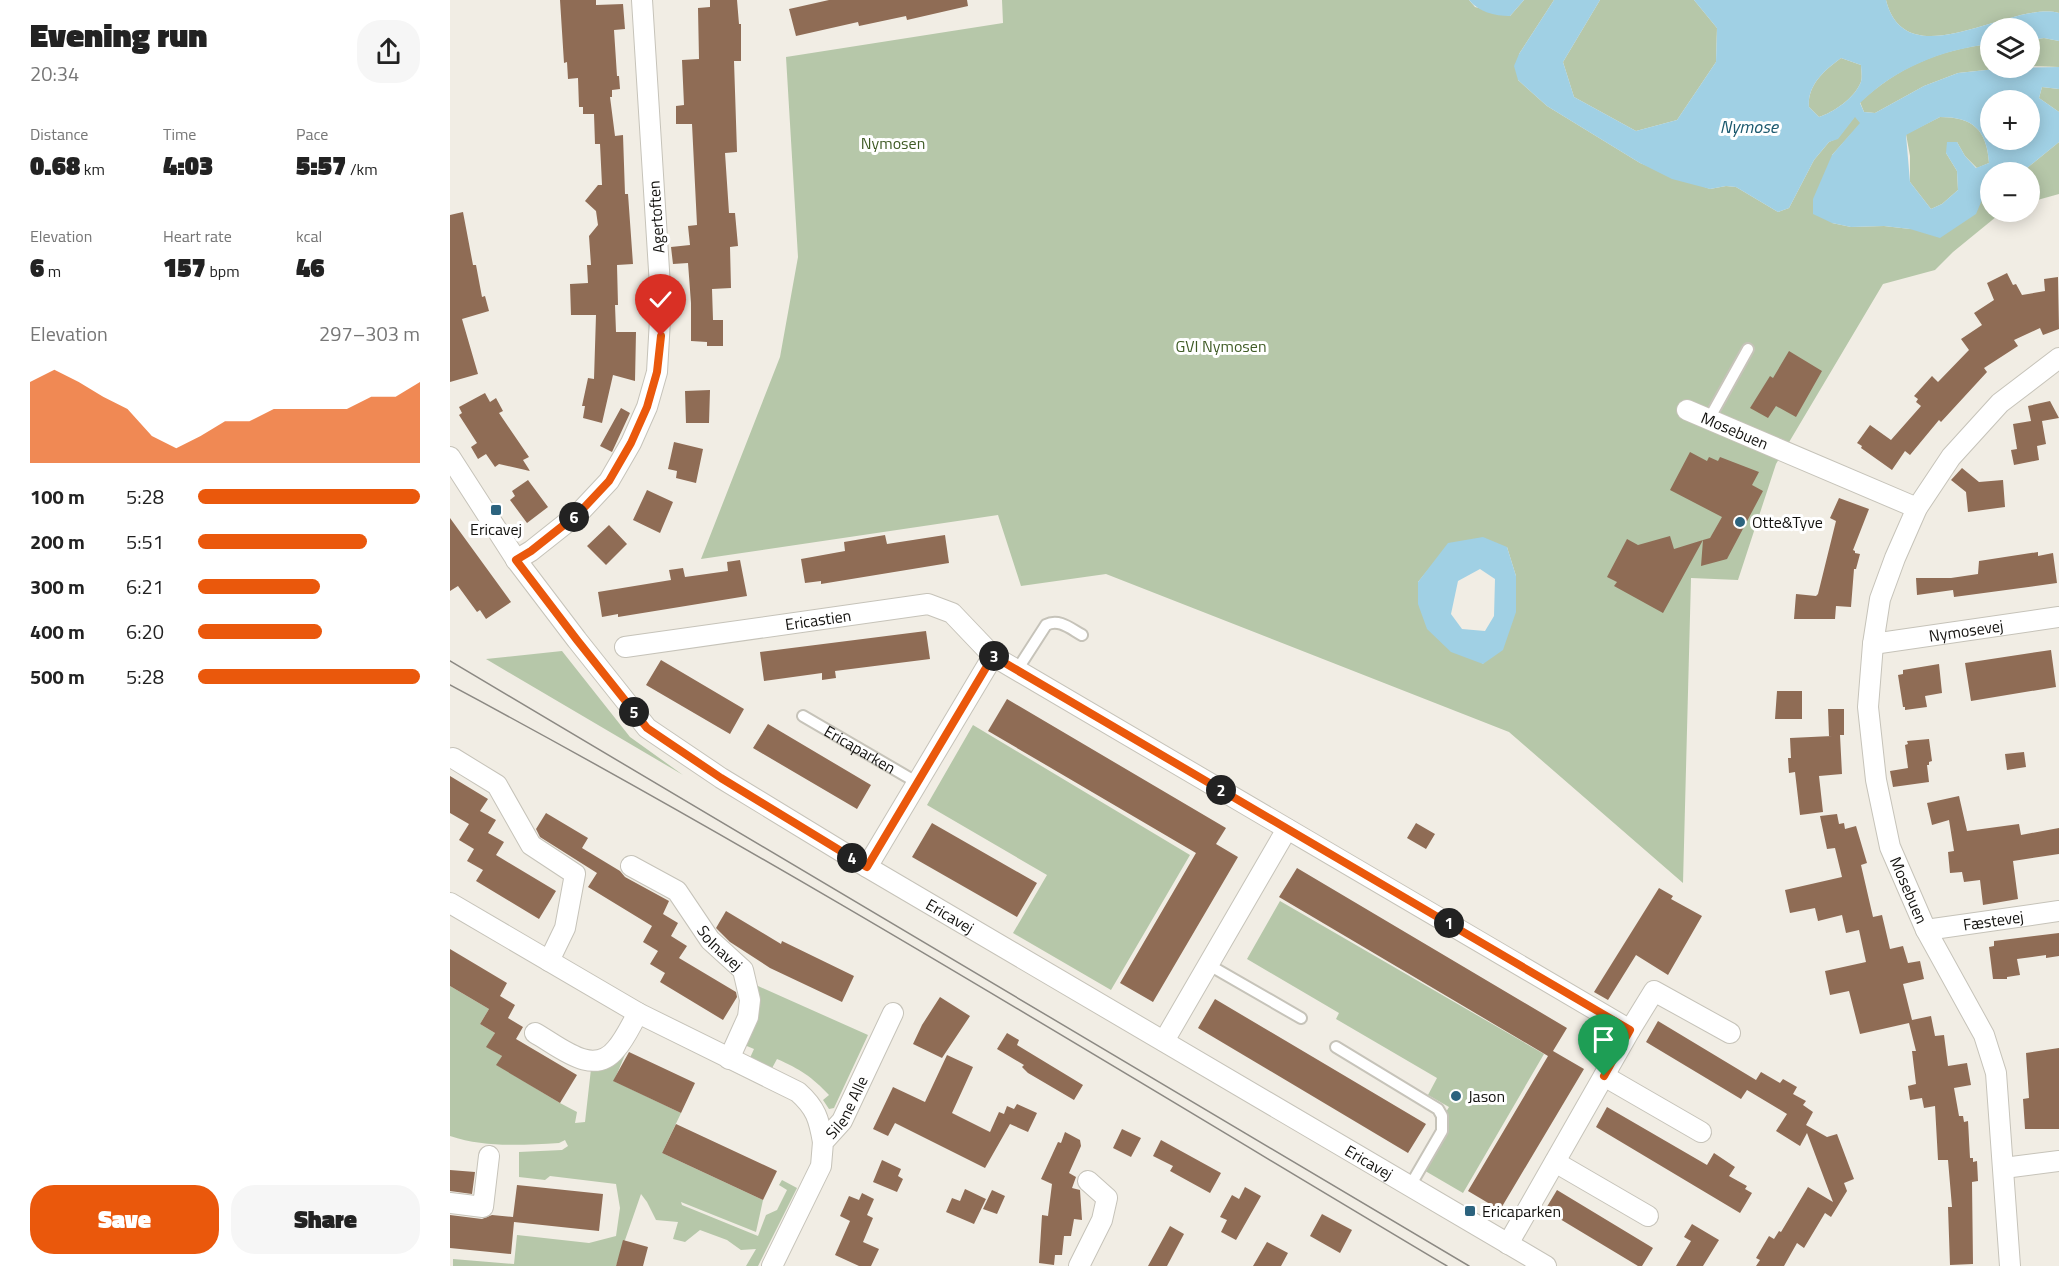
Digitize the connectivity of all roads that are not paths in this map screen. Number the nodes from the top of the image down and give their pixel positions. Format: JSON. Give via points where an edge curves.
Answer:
{"nodes":[{"id":1,"x":642,"y":0,"type":"edge"},
{"id":2,"x":1748,"y":350,"type":"dead end"},
{"id":3,"x":2059,"y":358,"type":"edge"},
{"id":4,"x":1687,"y":410,"type":"dead end"},
{"id":5,"x":1709,"y":419,"type":"junction"},
{"id":6,"x":450,"y":457,"type":"edge"},
{"id":7,"x":1917,"y":508,"type":"junction"},
{"id":8,"x":516,"y":560,"type":"junction"},
{"id":9,"x":2059,"y":617,"type":"edge"},
{"id":10,"x":1082,"y":635,"type":"dead end"},
{"id":11,"x":1873,"y":644,"type":"junction"},
{"id":12,"x":625,"y":647,"type":"dead end"},
{"id":13,"x":993,"y":656,"type":"junction"},
{"id":14,"x":1017,"y":670,"type":"junction"},
{"id":15,"x":803,"y":716,"type":"dead end"},
{"id":16,"x":453,"y":758,"type":"dead end"},
{"id":17,"x":918,"y":783,"type":"junction"},
{"id":18,"x":1287,"y":829,"type":"junction"},
{"id":19,"x":631,"y":866,"type":"dead end"},
{"id":20,"x":867,"y":867,"type":"junction"},
{"id":21,"x":450,"y":903,"type":"edge"},
{"id":22,"x":2059,"y":911,"type":"edge"},
{"id":23,"x":1926,"y":930,"type":"junction"},
{"id":24,"x":549,"y":961,"type":"junction"},
{"id":25,"x":1209,"y":965,"type":"junction"},
{"id":26,"x":893,"y":1012,"type":"dead end"},
{"id":27,"x":638,"y":1013,"type":"junction"},
{"id":28,"x":1302,"y":1018,"type":"dead end"},
{"id":29,"x":1630,"y":1030,"type":"junction"},
{"id":30,"x":535,"y":1033,"type":"dead end"},
{"id":31,"x":1730,"y":1033,"type":"dead end"},
{"id":32,"x":1164,"y":1041,"type":"junction"},
{"id":33,"x":1336,"y":1047,"type":"dead end"},
{"id":34,"x":729,"y":1059,"type":"junction"},
{"id":35,"x":1604,"y":1076,"type":"junction"},
{"id":36,"x":1701,"y":1132,"type":"dead end"},
{"id":37,"x":823,"y":1142,"type":"junction"},
{"id":38,"x":489,"y":1156,"type":"dead end"},
{"id":39,"x":2059,"y":1161,"type":"edge"},
{"id":40,"x":1555,"y":1162,"type":"junction"},
{"id":41,"x":2004,"y":1168,"type":"junction"},
{"id":42,"x":1088,"y":1180,"type":"dead end"},
{"id":43,"x":1410,"y":1186,"type":"junction"},
{"id":44,"x":450,"y":1203,"type":"edge"},
{"id":45,"x":1648,"y":1216,"type":"dead end"},
{"id":46,"x":1508,"y":1244,"type":"junction"},
{"id":47,"x":772,"y":1266,"type":"edge"},
{"id":48,"x":1079,"y":1266,"type":"edge"},
{"id":49,"x":1546,"y":1266,"type":"edge"},
{"id":50,"x":2010,"y":1266,"type":"edge"}],
"edges":[{"from":1,"to":8,"type":"street","name":"Agertoften","via":[[661,302],[657,372],[647,407],[609,481],[579,513]]},
{"from":2,"to":5,"type":"lane"},
{"from":3,"to":7,"type":"street","name":"Mosebuen","via":[[2000,403],[1950,457]]},
{"from":4,"to":5,"type":"street","name":"Mosebuen"},
{"from":5,"to":7,"type":"street","name":"Mosebuen"},
{"from":6,"to":8,"type":"street","name":"Ericavej"},
{"from":7,"to":11,"type":"street","name":"Mosebuen","via":[[1880,599]]},
{"from":8,"to":20,"type":"street","name":"Ericavej","via":[[647,728]]},
{"from":9,"to":11,"type":"street","name":"Nymosevej"},
{"from":10,"to":14,"type":"lane","via":[[1059,622],[1051,622]]},
{"from":11,"to":23,"type":"street","name":"Mosebuen","via":[[1868,707],[1876,780],[1890,847]]},
{"from":12,"to":13,"type":"street","name":"Ericastien","via":[[928,604],[952,613]]},
{"from":13,"to":14,"type":"street"},
{"from":13,"to":17,"type":"street"},
{"from":14,"to":18,"type":"street"},
{"from":15,"to":17,"type":"lane","name":"Ericaparken"},
{"from":16,"to":24,"type":"street","via":[[497,785],[531,845],[575,874],[565,928]]},
{"from":17,"to":20,"type":"street"},
{"from":18,"to":25,"type":"street"},
{"from":18,"to":29,"type":"street"},
{"from":19,"to":34,"type":"street","name":"Solnavej","via":[[677,891],[710,940],[743,970],[750,1000],[748,1017]]},
{"from":20,"to":32,"type":"street","name":"Ericavej"},
{"from":21,"to":24,"type":"street"},
{"from":22,"to":23,"type":"street","name":"Fæstevej"},
{"from":23,"to":41,"type":"street","name":"Mosebuen","via":[[1984,1035],[1996,1073]]},
{"from":24,"to":27,"type":"street"},
{"from":25,"to":28,"type":"lane"},
{"from":25,"to":32,"type":"street"},
{"from":26,"to":37,"type":"street","name":"Silene Alle","via":[[842,1121]]},
{"from":27,"to":30,"type":"street","via":[[617,1049],[597,1062],[586,1062]]},
{"from":27,"to":34,"type":"street"},
{"from":29,"to":31,"type":"street","via":[[1654,991]]},
{"from":29,"to":35,"type":"street"},
{"from":32,"to":43,"type":"street","name":"Ericavej"},
{"from":33,"to":43,"type":"lane","via":[[1438,1108],[1442,1131]]},
{"from":34,"to":37,"type":"street","via":[[798,1092],[811,1104],[819,1120]]},
{"from":35,"to":36,"type":"street"},
{"from":35,"to":40,"type":"street"},
{"from":37,"to":47,"type":"street","name":"Silene Alle","via":[[821,1166]]},
{"from":38,"to":44,"type":"street","via":[[483,1207]]},
{"from":39,"to":41,"type":"street"},
{"from":40,"to":45,"type":"street"},
{"from":40,"to":46,"type":"street"},
{"from":41,"to":50,"type":"street","name":"Mosebuen"},
{"from":42,"to":48,"type":"street","via":[[1107,1198],[1102,1220]]},
{"from":43,"to":46,"type":"street","name":"Ericavej"},
{"from":46,"to":49,"type":"street","name":"Ericavej"}]}
